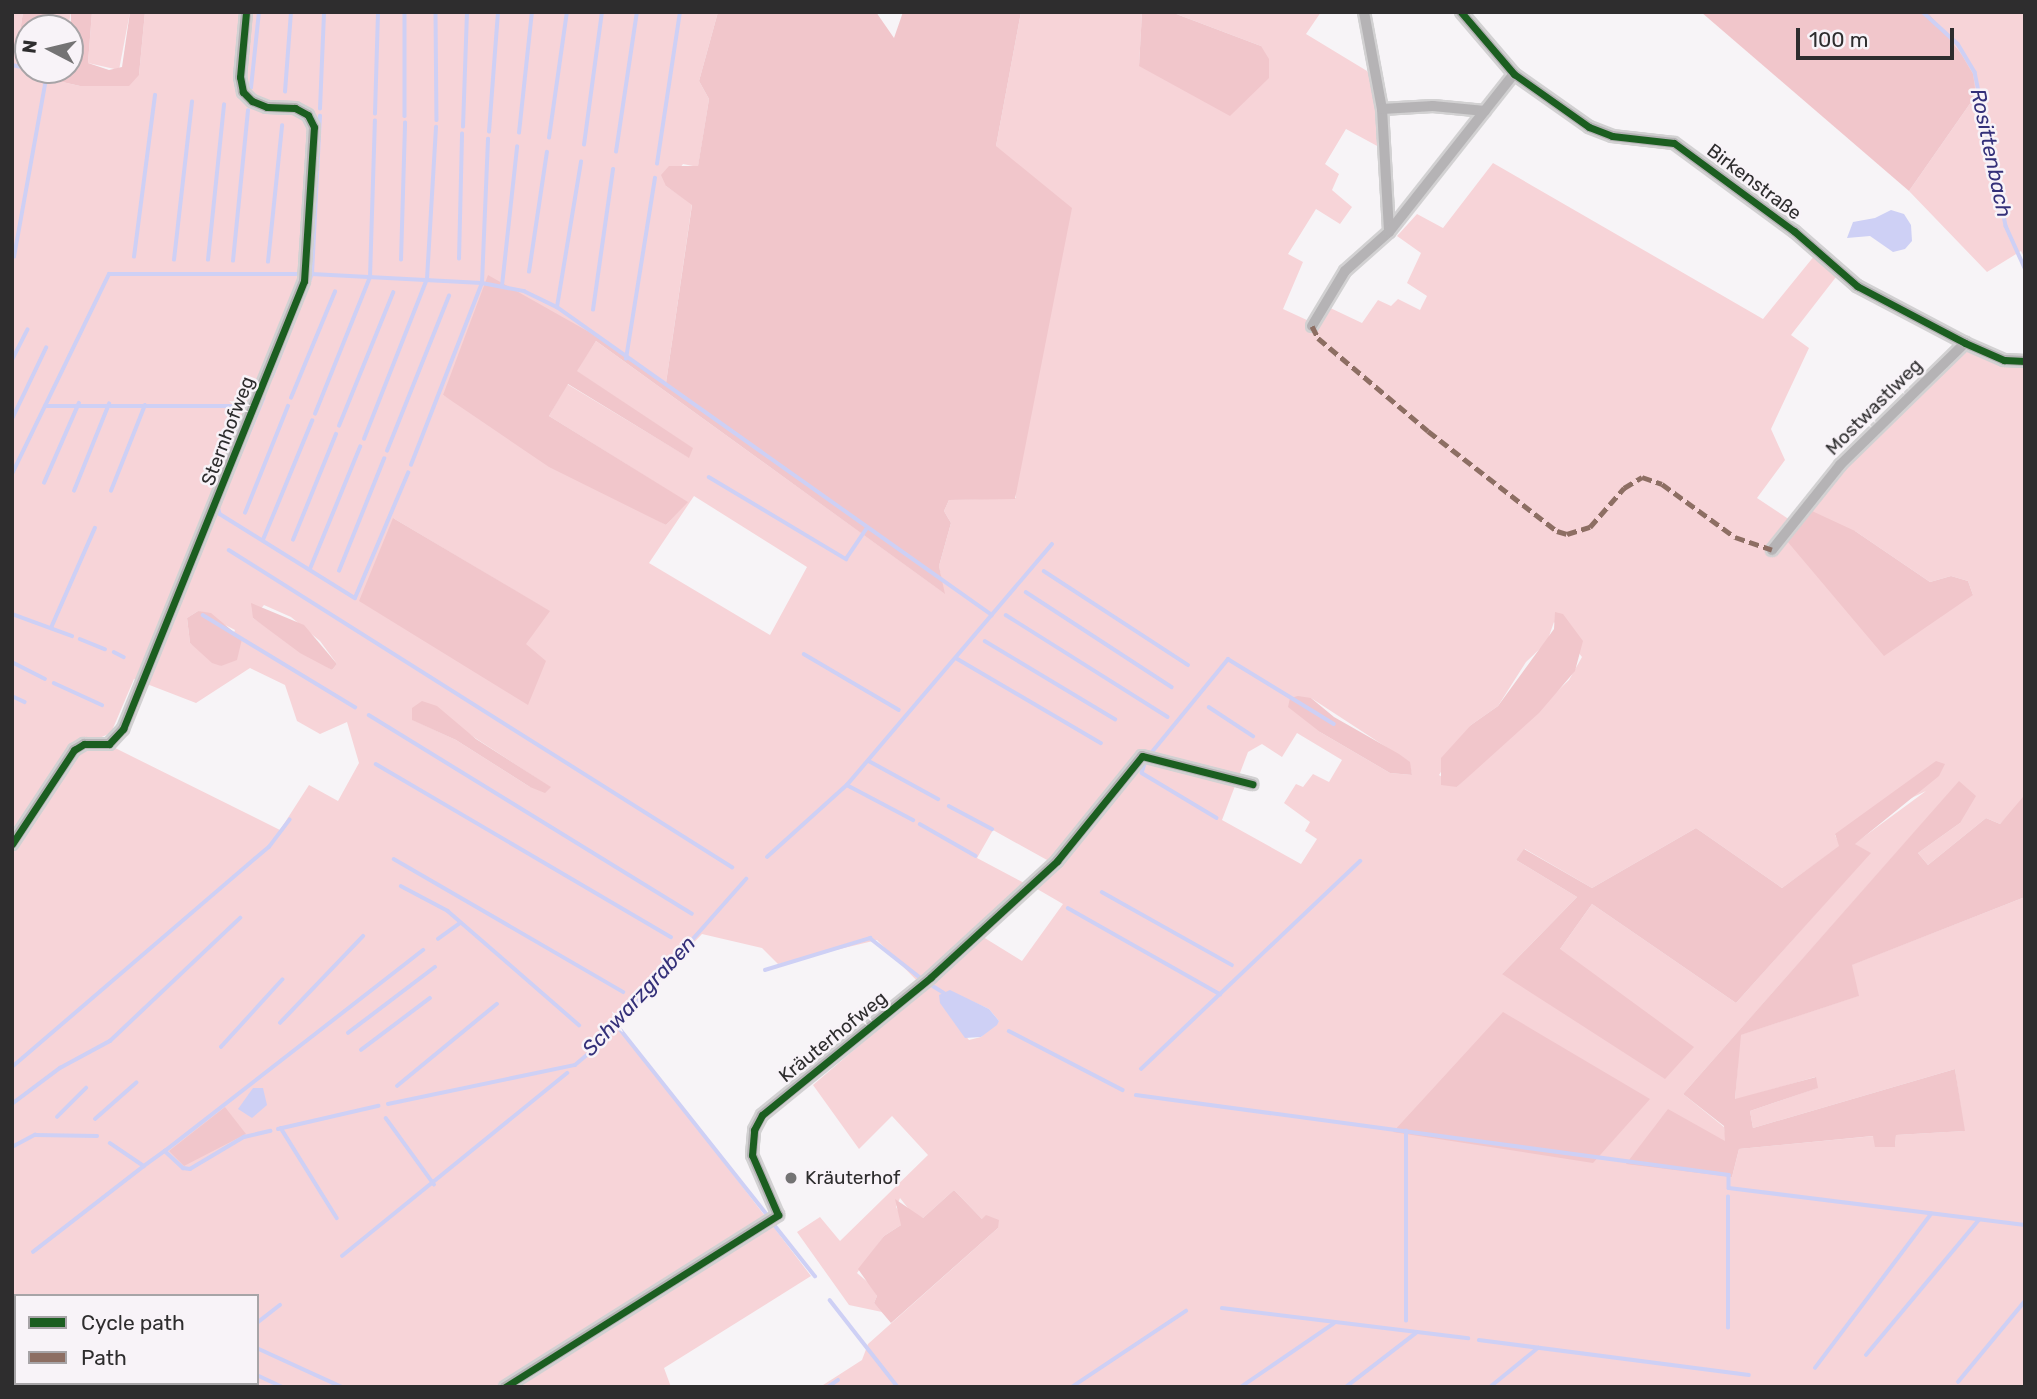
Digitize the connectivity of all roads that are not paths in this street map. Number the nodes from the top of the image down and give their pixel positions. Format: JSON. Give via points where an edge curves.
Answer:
{"nodes":[{"id":1,"x":247,"y":12,"type":"edge"},
{"id":2,"x":1364,"y":12,"type":"edge"},
{"id":3,"x":1461,"y":12,"type":"edge"},
{"id":4,"x":1514,"y":75,"type":"junction"},
{"id":5,"x":1382,"y":109,"type":"junction"},
{"id":6,"x":1485,"y":111,"type":"junction"},
{"id":7,"x":1390,"y":232,"type":"junction"},
{"id":8,"x":1312,"y":326,"type":"dead end"},
{"id":9,"x":1965,"y":343,"type":"junction"},
{"id":10,"x":2025,"y":361,"type":"edge"},
{"id":11,"x":1772,"y":550,"type":"dead end"},
{"id":12,"x":1252,"y":784,"type":"dead end"},
{"id":13,"x":12,"y":845,"type":"edge"},
{"id":14,"x":505,"y":1387,"type":"edge"}],
"edges":[{"from":1,"to":13,"type":"street","name":"Sternhofweg","via":[[240,77],[243,92],[252,102],[267,107],[295,108],[308,115],[314,127],[304,281],[123,729],[109,744],[84,744],[74,750]]},
{"from":2,"to":5,"type":"street"},
{"from":3,"to":4,"type":"street","name":"Birkenstraße"},
{"from":4,"to":6,"type":"street"},
{"from":4,"to":9,"type":"street","name":"Birkenstraße","via":[[1589,127],[1612,136],[1674,143],[1794,231],[1857,286]]},
{"from":5,"to":6,"type":"street","via":[[1433,106]]},
{"from":5,"to":7,"type":"street"},
{"from":6,"to":7,"type":"street"},
{"from":7,"to":8,"type":"street","via":[[1345,271]]},
{"from":9,"to":10,"type":"street","via":[[2004,360]]},
{"from":9,"to":11,"type":"street","name":"Mostwastlweg","via":[[1840,465]]},
{"from":12,"to":14,"type":"street","name":"Kräuterhofweg","via":[[1142,756],[1057,861],[931,977],[762,1115],[754,1130],[752,1155],[778,1215]]}]}
